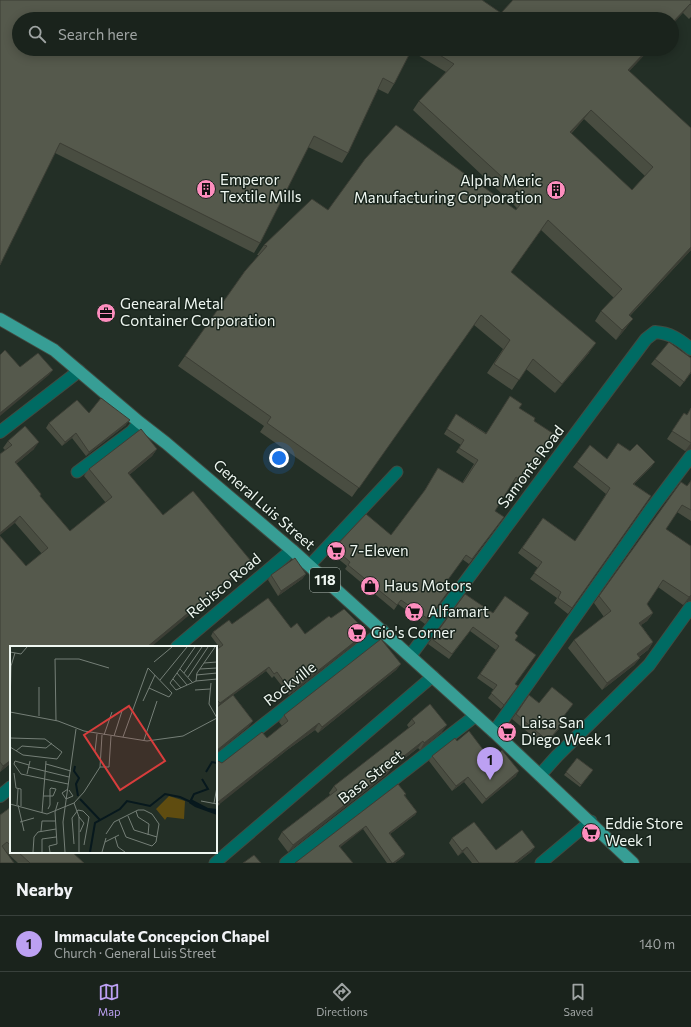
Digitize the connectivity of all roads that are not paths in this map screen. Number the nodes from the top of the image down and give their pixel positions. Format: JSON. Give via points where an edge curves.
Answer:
{"nodes":[{"id":1,"x":0,"y":319,"type":"edge"},
{"id":2,"x":691,"y":349,"type":"edge"},
{"id":3,"x":79,"y":371,"type":"junction"},
{"id":4,"x":139,"y":422,"type":"junction"},
{"id":5,"x":0,"y":432,"type":"edge"},
{"id":6,"x":691,"y":456,"type":"edge"},
{"id":7,"x":77,"y":472,"type":"dead end"},
{"id":8,"x":397,"y":472,"type":"dead end"},
{"id":9,"x":292,"y":550,"type":"junction"},
{"id":10,"x":309,"y":566,"type":"junction"},
{"id":11,"x":690,"y":608,"type":"edge"},
{"id":12,"x":383,"y":631,"type":"junction"},
{"id":13,"x":178,"y":646,"type":"edge"},
{"id":14,"x":410,"y":656,"type":"junction"},
{"id":15,"x":433,"y":676,"type":"junction"},
{"id":16,"x":475,"y":716,"type":"junction"},
{"id":17,"x":494,"y":732,"type":"junction"},
{"id":18,"x":217,"y":761,"type":"edge"},
{"id":19,"x":540,"y":776,"type":"junction"},
{"id":20,"x":10,"y":788,"type":"edge"},
{"id":21,"x":0,"y":796,"type":"edge"},
{"id":22,"x":591,"y":821,"type":"junction"},
{"id":23,"x":215,"y":863,"type":"edge"},
{"id":24,"x":286,"y":863,"type":"edge"},
{"id":25,"x":542,"y":863,"type":"edge"},
{"id":26,"x":633,"y":863,"type":"edge"}],
"edges":[{"from":1,"to":3,"type":"main road","name":"General Luis Street","number":"118","via":[[54,350]]},
{"from":2,"to":14,"type":"street","name":"Samonte Road","via":[[667,332],[655,332],[646,338]]},
{"from":3,"to":4,"type":"main road","name":"General Luis Street","number":"118"},
{"from":3,"to":5,"type":"street"},
{"from":4,"to":7,"type":"lane","via":[[132,431]]},
{"from":4,"to":9,"type":"main road","name":"General Luis Street","number":"118"},
{"from":6,"to":17,"type":"street"},
{"from":8,"to":10,"type":"lane"},
{"from":9,"to":10,"type":"main road","name":"General Luis Street","number":"118"},
{"from":9,"to":13,"type":"street","name":"Rebisco Road"},
{"from":10,"to":12,"type":"main road","name":"General Luis Street","number":"118"},
{"from":11,"to":19,"type":"street","via":[[648,665]]},
{"from":12,"to":14,"type":"main road","name":"General Luis Street","number":"118"},
{"from":12,"to":18,"type":"street","name":"Rockville"},
{"from":14,"to":15,"type":"main road","name":"General Luis Street","number":"118"},
{"from":15,"to":16,"type":"main road","name":"General Luis Street","number":"118"},
{"from":15,"to":23,"type":"lane"},
{"from":16,"to":17,"type":"main road","name":"General Luis Street","number":"118"},
{"from":16,"to":24,"type":"street","name":"Basa Street"},
{"from":17,"to":19,"type":"main road","name":"General Luis Street","number":"118"},
{"from":19,"to":22,"type":"main road","name":"General Luis Street","number":"118"},
{"from":20,"to":21,"type":"street"},
{"from":22,"to":25,"type":"lane"},
{"from":22,"to":26,"type":"main road","name":"General Luis Street","number":"118"}]}
